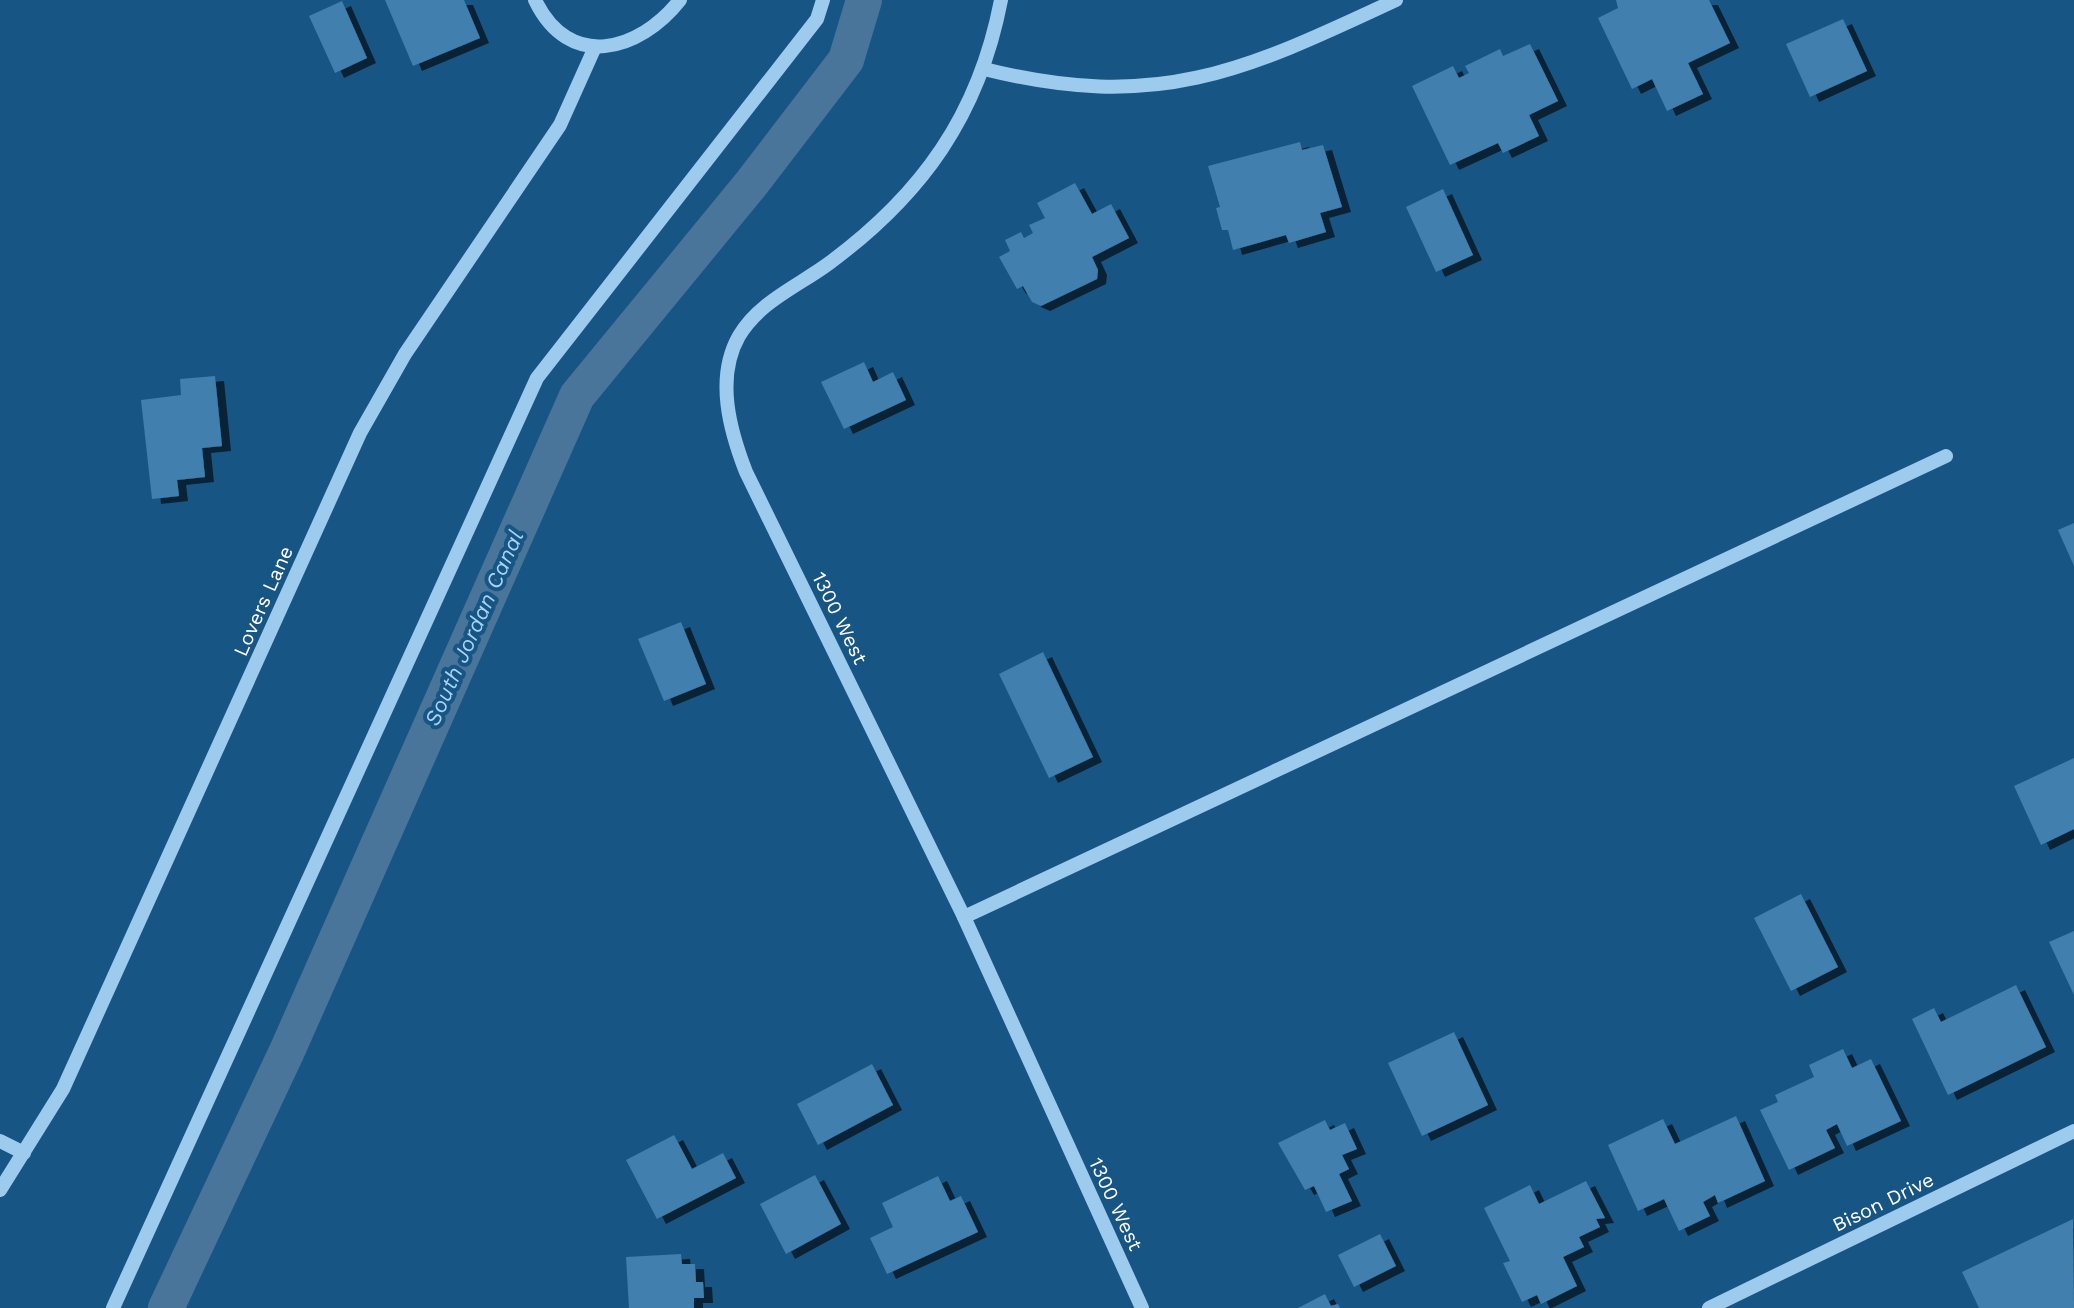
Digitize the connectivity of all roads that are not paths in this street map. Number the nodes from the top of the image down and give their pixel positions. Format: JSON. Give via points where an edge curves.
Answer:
{"nodes":[{"id":1,"x":535,"y":0,"type":"edge"},
{"id":2,"x":680,"y":0,"type":"edge"},
{"id":3,"x":823,"y":0,"type":"edge"},
{"id":4,"x":1001,"y":0,"type":"edge"},
{"id":5,"x":1396,"y":0,"type":"edge"},
{"id":6,"x":595,"y":47,"type":"junction"},
{"id":7,"x":984,"y":69,"type":"junction"},
{"id":8,"x":1946,"y":456,"type":"dead end"},
{"id":9,"x":964,"y":917,"type":"junction"},
{"id":10,"x":2074,"y":1131,"type":"edge"},
{"id":11,"x":0,"y":1141,"type":"edge"},
{"id":12,"x":24,"y":1153,"type":"junction"},
{"id":13,"x":0,"y":1190,"type":"edge"},
{"id":14,"x":1733,"y":1303,"type":"edge"},
{"id":15,"x":1140,"y":1307,"type":"edge"},
{"id":16,"x":113,"y":1308,"type":"edge"},
{"id":17,"x":1709,"y":1308,"type":"edge"}],
"edges":[{"from":1,"to":6,"type":"street","via":[[556,29]]},
{"from":2,"to":6,"type":"street","via":[[666,18],[636,38]]},
{"from":3,"to":16,"type":"street","via":[[817,19],[537,378]]},
{"from":4,"to":7,"type":"street","name":"1300 West"},
{"from":5,"to":7,"type":"street","via":[[1264,61],[1201,79],[1096,87]]},
{"from":6,"to":12,"type":"street","name":"Lovers Lane","via":[[560,125],[405,354],[360,433],[63,1089]]},
{"from":7,"to":9,"type":"street","name":"1300 West","via":[[952,137],[904,199],[846,251],[746,325],[731,355],[727,385],[729,416],[746,472]]},
{"from":8,"to":9,"type":"street"},
{"from":9,"to":15,"type":"street","name":"1300 West"},
{"from":10,"to":14,"type":"street","name":"Bison Drive"},
{"from":11,"to":12,"type":"street"},
{"from":12,"to":13,"type":"street","name":"Lovers Lane"},
{"from":14,"to":17,"type":"street","name":"Bison Drive"}]}
